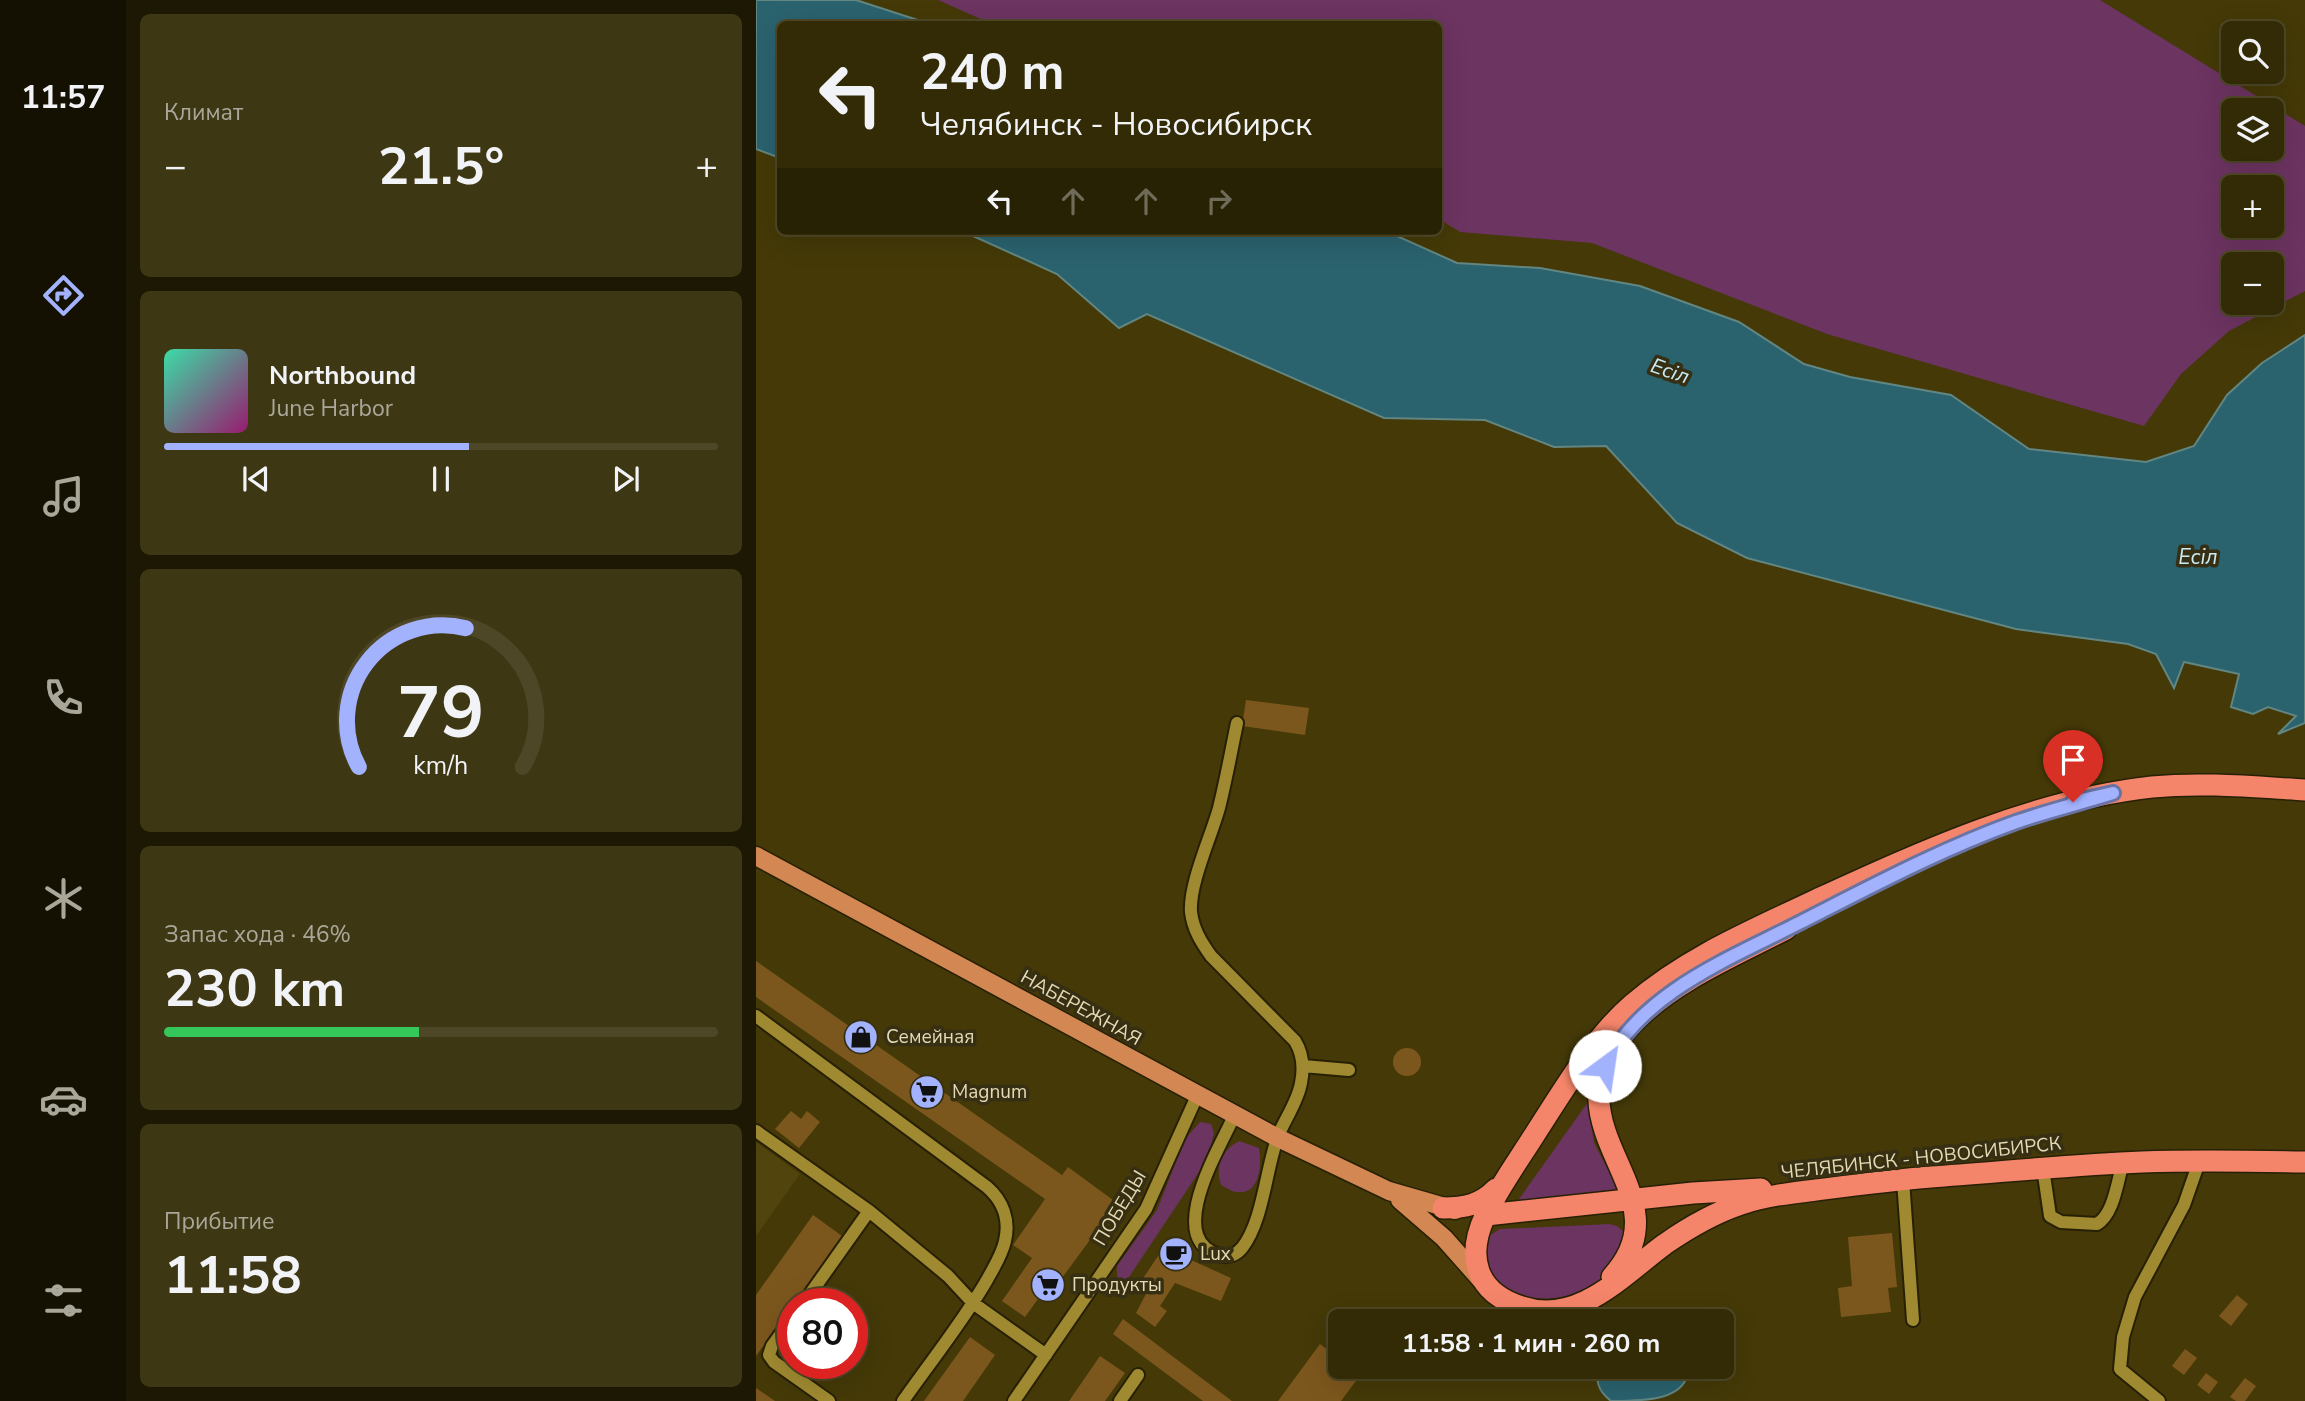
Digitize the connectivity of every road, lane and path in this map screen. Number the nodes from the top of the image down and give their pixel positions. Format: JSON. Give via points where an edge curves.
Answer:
{"nodes":[{"id":1,"x":1237,"y":723,"type":"dead end"},
{"id":2,"x":2305,"y":790,"type":"edge"},
{"id":3,"x":2113,"y":793,"type":"junction"},
{"id":4,"x":756,"y":856,"type":"edge"},
{"id":5,"x":756,"y":1016,"type":"edge"},
{"id":6,"x":1303,"y":1066,"type":"junction"},
{"id":7,"x":1349,"y":1070,"type":"dead end"},
{"id":8,"x":1197,"y":1096,"type":"junction"},
{"id":9,"x":1235,"y":1114,"type":"junction"},
{"id":10,"x":756,"y":1131,"type":"edge"},
{"id":11,"x":1278,"y":1138,"type":"junction"},
{"id":12,"x":2199,"y":1162,"type":"junction"},
{"id":13,"x":2305,"y":1162,"type":"edge"},
{"id":14,"x":2123,"y":1163,"type":"junction"},
{"id":15,"x":2043,"y":1168,"type":"junction"},
{"id":16,"x":1513,"y":1169,"type":"junction"},
{"id":17,"x":1903,"y":1180,"type":"junction"},
{"id":18,"x":1875,"y":1182,"type":"junction"},
{"id":19,"x":1390,"y":1191,"type":"junction"},
{"id":20,"x":1634,"y":1200,"type":"junction"},
{"id":21,"x":1582,"y":1205,"type":"junction"},
{"id":22,"x":1443,"y":1208,"type":"junction"},
{"id":23,"x":869,"y":1211,"type":"junction"},
{"id":24,"x":1486,"y":1215,"type":"junction"},
{"id":25,"x":1632,"y":1248,"type":"junction"},
{"id":26,"x":1485,"y":1283,"type":"junction"},
{"id":27,"x":814,"y":1288,"type":"edge"},
{"id":28,"x":1591,"y":1298,"type":"junction"},
{"id":29,"x":973,"y":1304,"type":"junction"},
{"id":30,"x":1913,"y":1320,"type":"dead end"},
{"id":31,"x":777,"y":1339,"type":"edge"},
{"id":32,"x":1046,"y":1355,"type":"junction"},
{"id":33,"x":777,"y":1364,"type":"edge"},
{"id":34,"x":1138,"y":1375,"type":"dead end"},
{"id":35,"x":798,"y":1379,"type":"edge"},
{"id":36,"x":829,"y":1401,"type":"edge"},
{"id":37,"x":903,"y":1401,"type":"edge"},
{"id":38,"x":1014,"y":1401,"type":"edge"},
{"id":39,"x":1120,"y":1401,"type":"edge"},
{"id":40,"x":2159,"y":1401,"type":"edge"}],
"edges":[{"from":1,"to":6,"type":"street","via":[[1194,892],[1194,928],[1211,956],[1295,1041]]},
{"from":2,"to":3,"type":"highway","via":[[2190,784]]},
{"from":3,"to":16,"type":"highway","via":[[1984,828],[1772,921],[1680,969],[1634,1003],[1609,1029]]},
{"from":3,"to":20,"type":"highway","via":[[2018,821],[1925,861],[1710,970],[1636,1020],[1609,1057],[1598,1093],[1602,1126]]},
{"from":4,"to":8,"type":"main road","name":"НАБЕРЕЖНАЯ"},
{"from":5,"to":29,"type":"street","via":[[996,1195],[1005,1214],[1006,1239]]},
{"from":6,"to":7,"type":"street"},
{"from":6,"to":11,"type":"street","via":[[1300,1088]]},
{"from":8,"to":9,"type":"main road","name":"НАБЕРЕЖНАЯ"},
{"from":8,"to":32,"type":"street","name":"ПОБЕДЫ","via":[[1146,1209]]},
{"from":9,"to":11,"type":"main road","name":"НАБЕРЕЖНАЯ"},
{"from":9,"to":11,"type":"street","via":[[1196,1204],[1195,1232],[1214,1253],[1233,1255],[1247,1240]]},
{"from":10,"to":23,"type":"street"},
{"from":11,"to":19,"type":"main road","name":"НАБЕРЕЖНАЯ"},
{"from":12,"to":13,"type":"highway","name":"ЧЕЛЯБИНСК - НОВОСИБИРСК"},
{"from":12,"to":14,"type":"highway","name":"ЧЕЛЯБИНСК - НОВОСИБИРСК"},
{"from":12,"to":40,"type":"street","via":[[2184,1205],[2135,1297],[2123,1337],[2120,1369]]},
{"from":14,"to":15,"type":"highway","name":"ЧЕЛЯБИНСК - НОВОСИБИРСК"},
{"from":14,"to":15,"type":"street","via":[[2109,1211],[2097,1224],[2061,1222],[2050,1216]]},
{"from":15,"to":17,"type":"highway","name":"ЧЕЛЯБИНСК - НОВОСИБИРСК"},
{"from":16,"to":22,"type":"highway","via":[[1482,1201]]},
{"from":16,"to":24,"type":"highway"},
{"from":17,"to":18,"type":"highway","name":"ЧЕЛЯБИНСК - НОВОСИБИРСК"},
{"from":17,"to":30,"type":"street"},
{"from":18,"to":20,"type":"highway"},
{"from":18,"to":28,"type":"highway","name":"ЧЕЛЯБИНСК - НОВОСИБИРСК","via":[[1740,1204],[1681,1233]]},
{"from":19,"to":22,"type":"main road","name":"НАБЕРЕЖНАЯ"},
{"from":19,"to":26,"type":"main road","name":"НАБЕРЕЖНАЯ","via":[[1444,1238]]},
{"from":20,"to":21,"type":"highway"},
{"from":20,"to":25,"type":"highway","via":[[1637,1225]]},
{"from":21,"to":24,"type":"highway"},
{"from":21,"to":25,"type":"highway","via":[[1619,1216],[1630,1230]]},
{"from":22,"to":24,"type":"main road","name":"НАБЕРЕЖНАЯ"},
{"from":23,"to":27,"type":"street"},
{"from":23,"to":29,"type":"street","via":[[948,1276]]},
{"from":24,"to":26,"type":"highway","via":[[1475,1249]]},
{"from":25,"to":28,"type":"highway","via":[[1619,1270]]},
{"from":26,"to":28,"type":"highway","name":"ЧЕЛЯБИНСК - НОВОСИБИРСК","via":[[1509,1302],[1540,1311]]},
{"from":29,"to":32,"type":"street"},
{"from":29,"to":37,"type":"street"},
{"from":31,"to":33,"type":"street","via":[[769,1355]]},
{"from":32,"to":38,"type":"street","name":"ПОБЕДЫ"},
{"from":34,"to":39,"type":"street"},
{"from":35,"to":36,"type":"street"}]}
